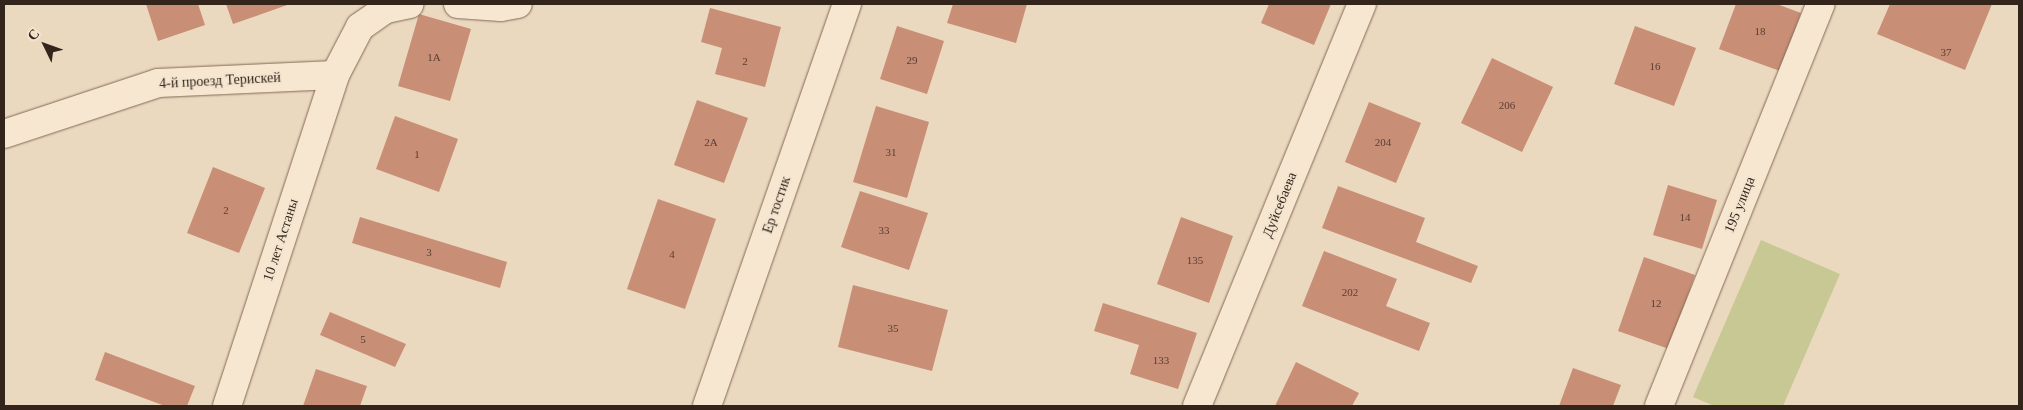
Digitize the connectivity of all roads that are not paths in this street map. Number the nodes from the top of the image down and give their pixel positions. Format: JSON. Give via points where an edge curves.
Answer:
{"nodes":[{"id":1,"x":409,"y":4,"type":"edge"},
{"id":2,"x":458,"y":4,"type":"edge"},
{"id":3,"x":518,"y":4,"type":"edge"},
{"id":4,"x":847,"y":4,"type":"edge"},
{"id":5,"x":1362,"y":4,"type":"edge"},
{"id":6,"x":1821,"y":4,"type":"edge"},
{"id":7,"x":335,"y":75,"type":"junction"},
{"id":8,"x":4,"y":134,"type":"edge"},
{"id":9,"x":227,"y":406,"type":"edge"},
{"id":10,"x":707,"y":406,"type":"edge"},
{"id":11,"x":1197,"y":406,"type":"edge"},
{"id":12,"x":1659,"y":406,"type":"edge"}],
"edges":[{"from":1,"to":7,"type":"street","via":[[386,9],[360,27]]},
{"from":2,"to":3,"type":"street"},
{"from":4,"to":10,"type":"street","name":"Ер тостик"},
{"from":5,"to":11,"type":"street","name":"Дуйсебаева"},
{"from":6,"to":12,"type":"street","name":"195 улица"},
{"from":7,"to":8,"type":"street","name":"4-й проезд Терискей","via":[[158,83]]},
{"from":7,"to":9,"type":"street","name":"10 лет Астаны"}]}
